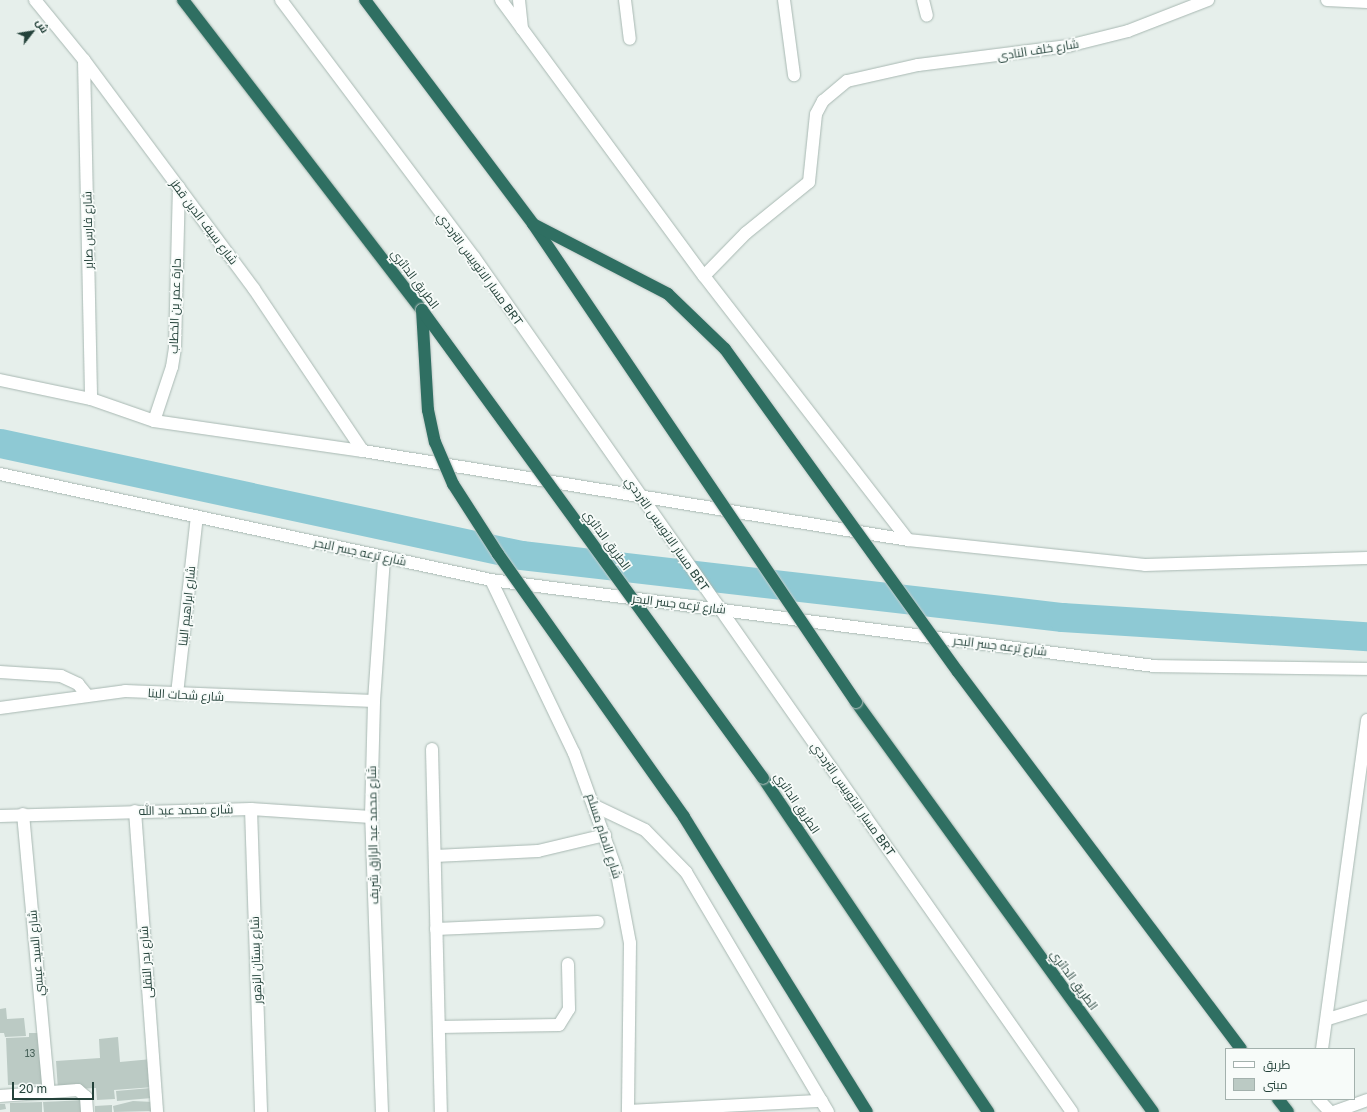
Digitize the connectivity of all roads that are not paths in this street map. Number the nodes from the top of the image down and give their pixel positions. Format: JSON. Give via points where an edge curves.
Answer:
{"nodes":[{"id":1,"x":35,"y":0,"type":"edge"},
{"id":2,"x":183,"y":0,"type":"edge"},
{"id":3,"x":281,"y":0,"type":"edge"},
{"id":4,"x":366,"y":0,"type":"edge"},
{"id":5,"x":501,"y":0,"type":"edge"},
{"id":6,"x":519,"y":0,"type":"edge"},
{"id":7,"x":625,"y":0,"type":"edge"},
{"id":8,"x":784,"y":0,"type":"edge"},
{"id":9,"x":923,"y":0,"type":"edge"},
{"id":10,"x":1208,"y":0,"type":"edge"},
{"id":11,"x":1327,"y":0,"type":"edge"},
{"id":12,"x":1367,"y":2,"type":"edge"},
{"id":13,"x":927,"y":16,"type":"dead end"},
{"id":14,"x":522,"y":29,"type":"junction"},
{"id":15,"x":630,"y":39,"type":"dead end"},
{"id":16,"x":84,"y":60,"type":"junction"},
{"id":17,"x":794,"y":75,"type":"dead end"},
{"id":18,"x":179,"y":187,"type":"junction"},
{"id":19,"x":533,"y":224,"type":"junction"},
{"id":20,"x":704,"y":276,"type":"junction"},
{"id":21,"x":422,"y":310,"type":"junction"},
{"id":22,"x":0,"y":380,"type":"edge"},
{"id":23,"x":91,"y":399,"type":"junction"},
{"id":24,"x":154,"y":421,"type":"junction"},
{"id":25,"x":363,"y":451,"type":"junction"},
{"id":26,"x":0,"y":474,"type":"edge"},
{"id":27,"x":197,"y":517,"type":"junction"},
{"id":28,"x":908,"y":540,"type":"junction"},
{"id":29,"x":384,"y":558,"type":"junction"},
{"id":30,"x":1367,"y":558,"type":"edge"},
{"id":31,"x":491,"y":580,"type":"junction"},
{"id":32,"x":1367,"y":669,"type":"edge"},
{"id":33,"x":0,"y":672,"type":"edge"},
{"id":34,"x":86,"y":694,"type":"junction"},
{"id":35,"x":178,"y":694,"type":"junction"},
{"id":36,"x":374,"y":700,"type":"junction"},
{"id":37,"x":0,"y":708,"type":"edge"},
{"id":38,"x":1367,"y":720,"type":"edge"},
{"id":39,"x":432,"y":749,"type":"dead end"},
{"id":40,"x":595,"y":806,"type":"junction"},
{"id":41,"x":250,"y":809,"type":"junction"},
{"id":42,"x":135,"y":811,"type":"junction"},
{"id":43,"x":23,"y":814,"type":"junction"},
{"id":44,"x":0,"y":816,"type":"edge"},
{"id":45,"x":371,"y":817,"type":"junction"},
{"id":46,"x":605,"y":835,"type":"junction"},
{"id":47,"x":435,"y":856,"type":"junction"},
{"id":48,"x":598,"y":922,"type":"dead end"},
{"id":49,"x":436,"y":929,"type":"junction"},
{"id":50,"x":568,"y":964,"type":"dead end"},
{"id":51,"x":1367,"y":1007,"type":"edge"},
{"id":52,"x":1328,"y":1019,"type":"junction"},
{"id":53,"x":439,"y":1027,"type":"junction"},
{"id":54,"x":1240,"y":1048,"type":"edge"},
{"id":55,"x":1322,"y":1048,"type":"edge"},
{"id":56,"x":969,"y":1083,"type":"junction"},
{"id":57,"x":49,"y":1093,"type":"junction"},
{"id":58,"x":0,"y":1096,"type":"edge"},
{"id":59,"x":1279,"y":1100,"type":"edge"},
{"id":60,"x":1319,"y":1100,"type":"edge"},
{"id":61,"x":1367,"y":1100,"type":"edge"},
{"id":62,"x":822,"y":1101,"type":"junction"},
{"id":63,"x":87,"y":1112,"type":"edge"},
{"id":64,"x":157,"y":1112,"type":"edge"},
{"id":65,"x":261,"y":1112,"type":"edge"},
{"id":66,"x":382,"y":1112,"type":"edge"},
{"id":67,"x":441,"y":1112,"type":"edge"},
{"id":68,"x":628,"y":1112,"type":"edge"},
{"id":69,"x":828,"y":1112,"type":"edge"},
{"id":70,"x":867,"y":1112,"type":"edge"},
{"id":71,"x":980,"y":1112,"type":"edge"},
{"id":72,"x":988,"y":1112,"type":"edge"},
{"id":73,"x":1072,"y":1112,"type":"edge"},
{"id":74,"x":1153,"y":1112,"type":"edge"},
{"id":75,"x":1288,"y":1112,"type":"edge"},
{"id":76,"x":1330,"y":1112,"type":"edge"},
{"id":77,"x":1334,"y":1112,"type":"edge"}],
"edges":[{"from":1,"to":16,"type":"street","name":"شارع سيف الدين قطز"},
{"from":2,"to":21,"type":"highway","name":"الطريق الدائري"},
{"from":3,"to":73,"type":"street","name":"مسار الاتوبيس الترددي BRT","via":[[474,257]]},
{"from":4,"to":19,"type":"highway","name":"الطريق الدائري","bridge":true},
{"from":5,"to":14,"type":"street"},
{"from":6,"to":14,"type":"street"},
{"from":7,"to":15,"type":"street"},
{"from":8,"to":17,"type":"street"},
{"from":9,"to":13,"type":"street"},
{"from":10,"to":20,"type":"street","name":"شارع خلف النادى","via":[[1128,31],[1068,46],[918,65],[862,77],[834,90],[816,114],[812,129],[813,172],[802,191],[746,233]]},
{"from":11,"to":12,"type":"street"},
{"from":14,"to":20,"type":"street"},
{"from":16,"to":18,"type":"street","name":"شارع سيف الدين قطز"},
{"from":16,"to":23,"type":"street","name":"شارع فارس صابر"},
{"from":18,"to":24,"type":"street","name":"حارة عمر بن الخطاب","via":[[175,348]]},
{"from":18,"to":25,"type":"street","name":"شارع سيف الدين قطز","via":[[254,289]]},
{"from":19,"to":54,"type":"highway","bridge":true,"via":[[668,294],[725,349],[958,672]]},
{"from":19,"to":74,"type":"highway","name":"الطريق الدائري","bridge":true,"via":[[856,702]]},
{"from":20,"to":28,"type":"street"},
{"from":21,"to":56,"type":"highway","name":"الطريق الدائري","bridge":true,"via":[[763,778]]},
{"from":21,"to":70,"type":"highway","bridge":true,"via":[[428,410],[435,442],[453,484],[714,862]]},
{"from":22,"to":23,"type":"street"},
{"from":23,"to":24,"type":"street"},
{"from":24,"to":25,"type":"street"},
{"from":25,"to":28,"type":"street"},
{"from":26,"to":27,"type":"street","name":"شارع ترعه جسر البحر"},
{"from":27,"to":29,"type":"street","name":"شارع ترعه جسر البحر"},
{"from":27,"to":35,"type":"street","name":"شارع ابراهيم البنا"},
{"from":28,"to":30,"type":"street","via":[[1145,565]]},
{"from":29,"to":31,"type":"street","name":"شارع ترعه جسر البحر"},
{"from":29,"to":36,"type":"street","name":"شارع محمد عبد الرازق شريف"},
{"from":31,"to":32,"type":"street","name":"شارع ترعه جسر البحر","via":[[1154,666]]},
{"from":31,"to":40,"type":"street","name":"شارع الامام مسلم","via":[[568,740]]},
{"from":33,"to":34,"type":"street","via":[[61,676],[78,684]]},
{"from":34,"to":35,"type":"street","name":"شارع شحات البنا","via":[[125,691]]},
{"from":34,"to":37,"type":"street","name":"شارع شحات البنا"},
{"from":35,"to":36,"type":"street","name":"شارع شحات البنا"},
{"from":36,"to":45,"type":"street","name":"شارع محمد عبد الرازق شريف"},
{"from":38,"to":52,"type":"street"},
{"from":39,"to":47,"type":"street"},
{"from":40,"to":46,"type":"street","name":"شارع الامام مسلم"},
{"from":40,"to":62,"type":"street","via":[[645,830],[678,861]]},
{"from":41,"to":42,"type":"street","name":"شارع محمد عبد الله"},
{"from":41,"to":45,"type":"street","name":"شارع محمد عبد الله"},
{"from":41,"to":65,"type":"street","name":"شارع بستان الزهور"},
{"from":42,"to":43,"type":"street","name":"شارع محمد عبد الله"},
{"from":42,"to":64,"type":"street","name":"شارع بدر النقلى"},
{"from":43,"to":44,"type":"street","name":"شارع محمد عبد الله"},
{"from":43,"to":57,"type":"street","name":"شارع السيد عيسي"},
{"from":45,"to":66,"type":"street","name":"شارع محمد عبد الرازق شريف"},
{"from":46,"to":47,"type":"street","via":[[538,851]]},
{"from":46,"to":68,"type":"street","name":"شارع الامام مسلم","via":[[616,869],[630,943]]},
{"from":47,"to":49,"type":"street"},
{"from":48,"to":49,"type":"street"},
{"from":49,"to":53,"type":"street"},
{"from":50,"to":53,"type":"street","via":[[569,1009],[559,1025]]},
{"from":51,"to":52,"type":"street"},
{"from":52,"to":55,"type":"street"},
{"from":53,"to":67,"type":"street"},
{"from":56,"to":71,"type":"highway"},
{"from":56,"to":72,"type":"highway","name":"الطريق الدائري"},
{"from":57,"to":58,"type":"street"},
{"from":57,"to":63,"type":"street","via":[[83,1092]]},
{"from":59,"to":75,"type":"highway"},
{"from":60,"to":76,"type":"street"},
{"from":61,"to":77,"type":"street"},
{"from":62,"to":68,"type":"street"},
{"from":62,"to":69,"type":"street"}]}
